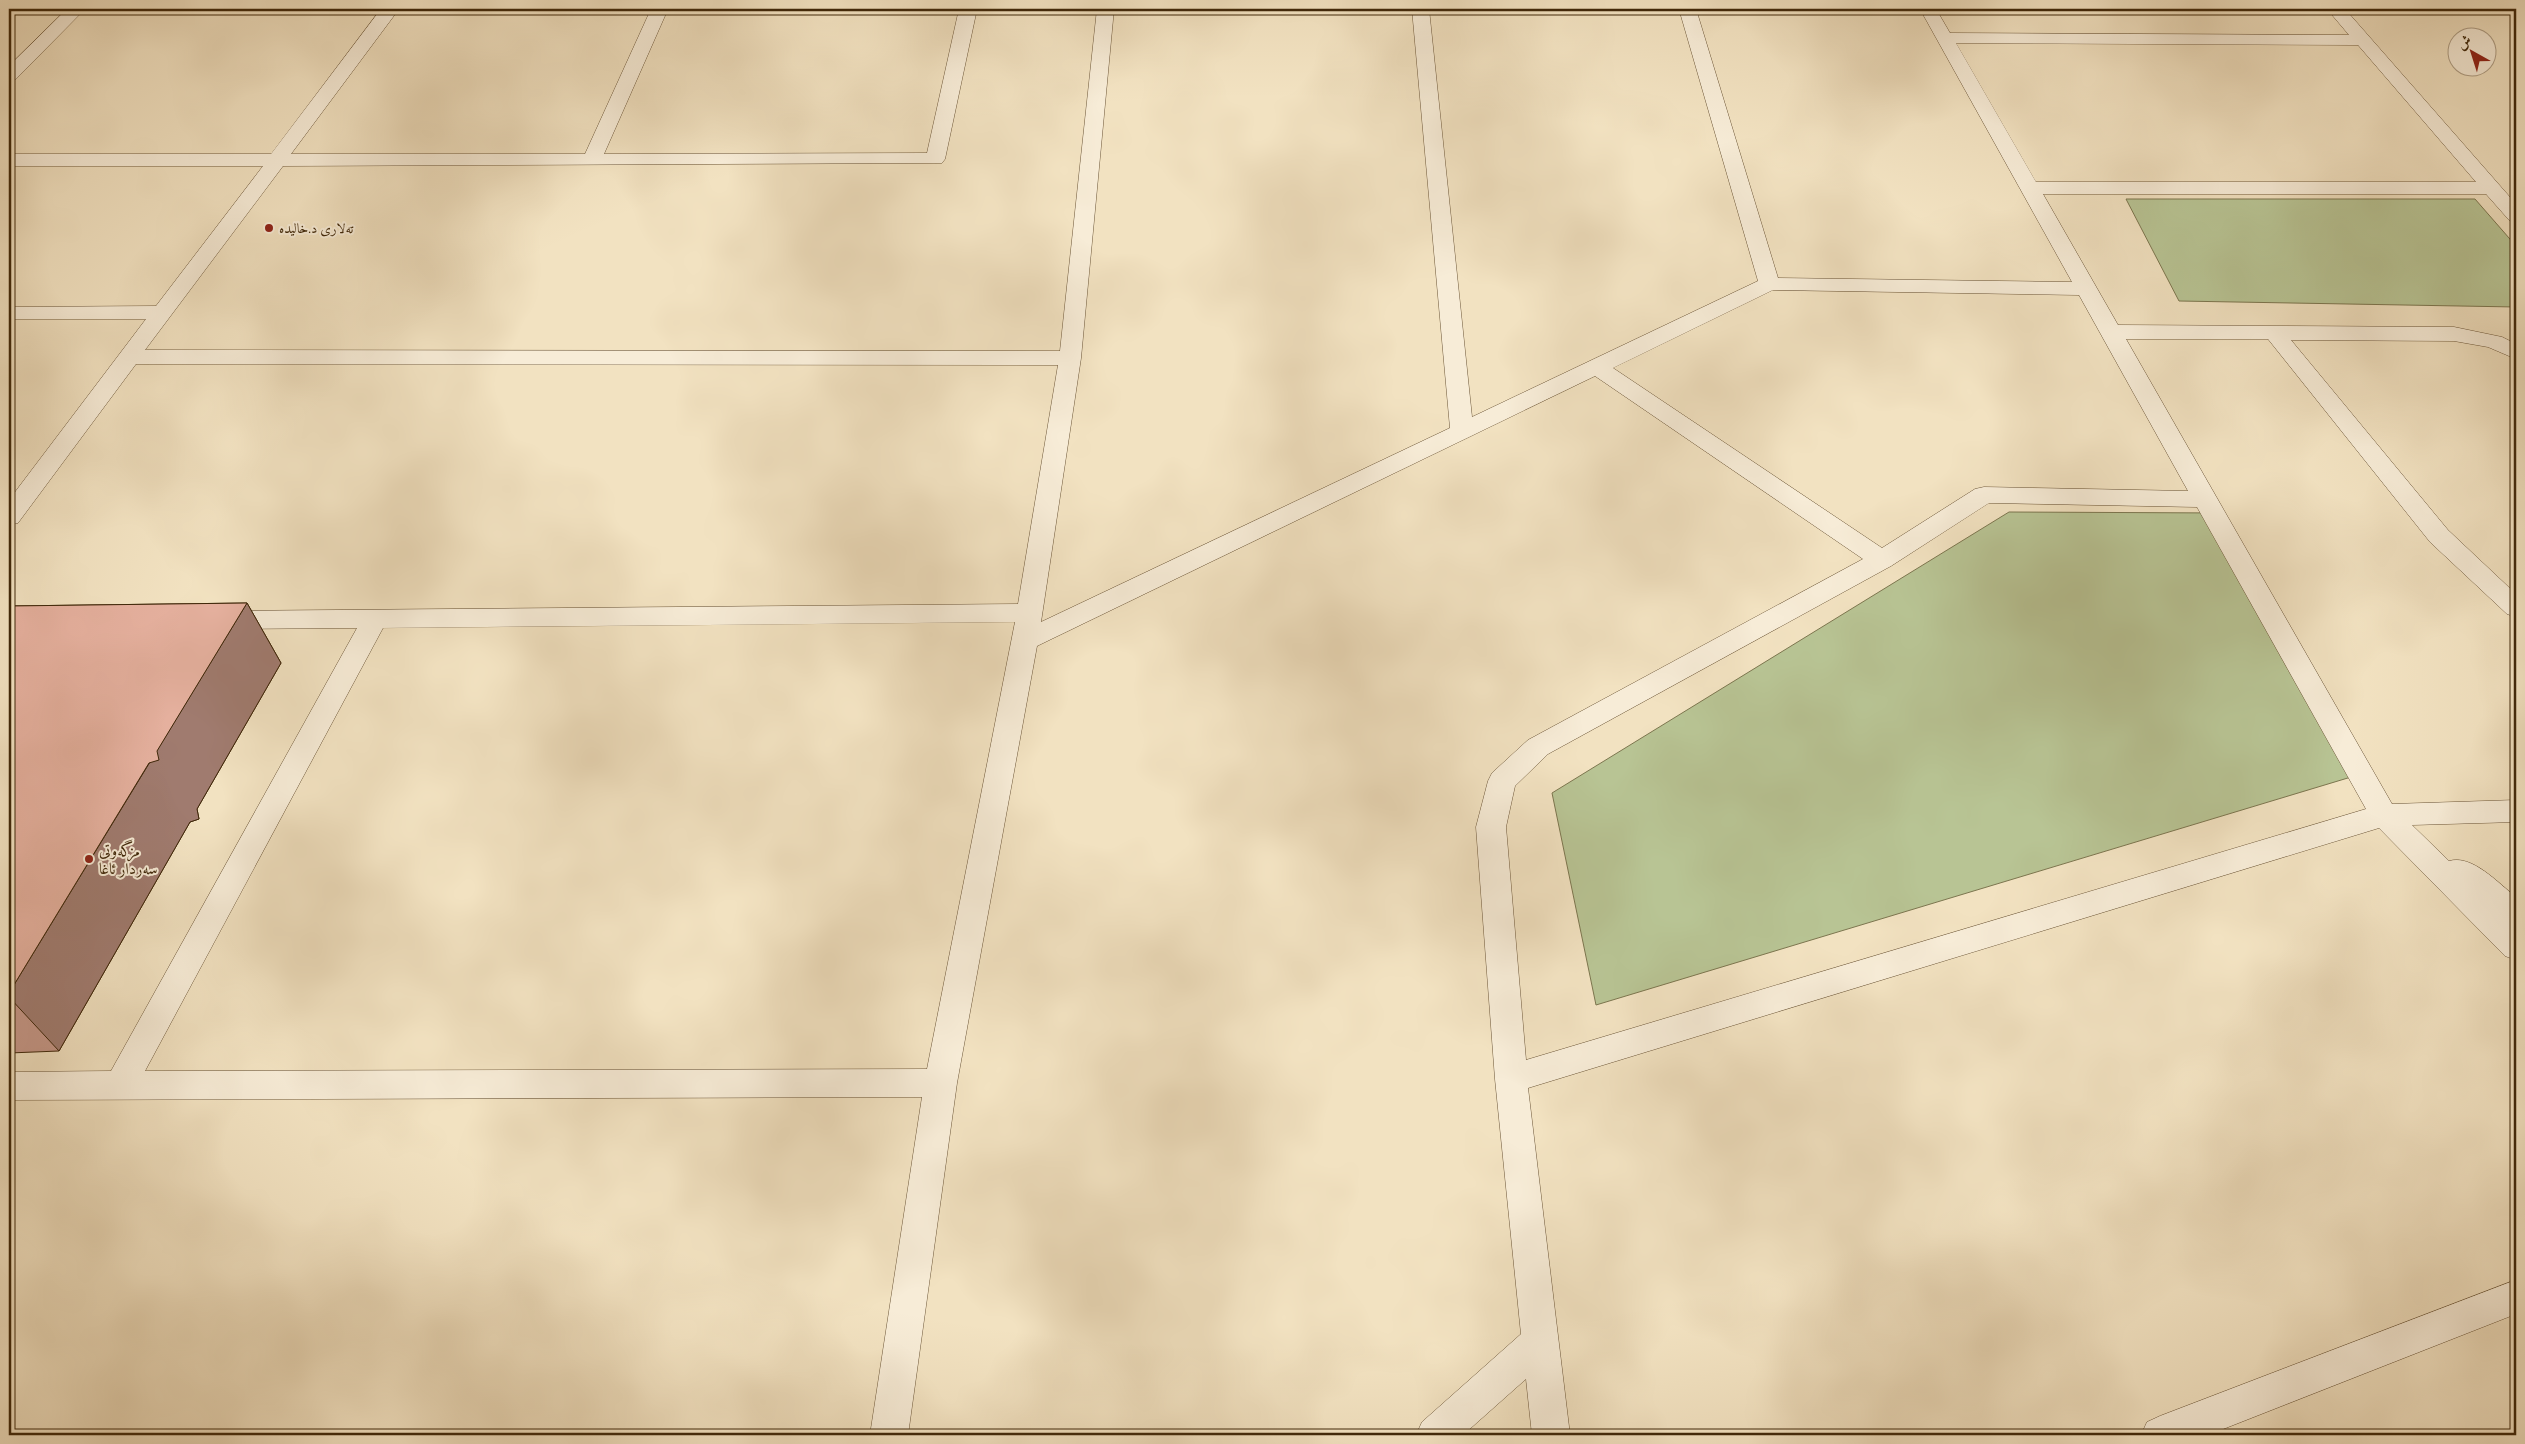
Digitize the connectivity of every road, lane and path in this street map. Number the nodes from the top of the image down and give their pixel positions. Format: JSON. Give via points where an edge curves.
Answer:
{"nodes":[{"id":1,"x":76,"y":9,"type":"edge"},
{"id":2,"x":390,"y":9,"type":"edge"},
{"id":3,"x":659,"y":9,"type":"edge"},
{"id":4,"x":968,"y":9,"type":"edge"},
{"id":5,"x":1106,"y":9,"type":"edge"},
{"id":6,"x":1420,"y":9,"type":"edge"},
{"id":7,"x":1687,"y":9,"type":"edge"},
{"id":8,"x":1928,"y":9,"type":"edge"},
{"id":9,"x":2336,"y":9,"type":"edge"},
{"id":10,"x":1944,"y":38,"type":"junction"},
{"id":11,"x":2363,"y":40,"type":"junction"},
{"id":12,"x":9,"y":76,"type":"edge"},
{"id":13,"x":9,"y":160,"type":"edge"},
{"id":14,"x":592,"y":160,"type":"junction"},
{"id":15,"x":276,"y":161,"type":"junction"},
{"id":16,"x":2029,"y":188,"type":"junction"},
{"id":17,"x":2491,"y":188,"type":"junction"},
{"id":18,"x":2516,"y":216,"type":"edge"},
{"id":19,"x":1769,"y":284,"type":"junction"},
{"id":20,"x":2086,"y":289,"type":"junction"},
{"id":21,"x":9,"y":312,"type":"edge"},
{"id":22,"x":162,"y":312,"type":"junction"},
{"id":23,"x":2111,"y":332,"type":"junction"},
{"id":24,"x":2274,"y":333,"type":"junction"},
{"id":25,"x":2516,"y":352,"type":"edge"},
{"id":26,"x":129,"y":357,"type":"junction"},
{"id":27,"x":1070,"y":358,"type":"junction"},
{"id":28,"x":1597,"y":367,"type":"junction"},
{"id":29,"x":1462,"y":431,"type":"junction"},
{"id":30,"x":2206,"y":499,"type":"junction"},
{"id":31,"x":9,"y":517,"type":"edge"},
{"id":32,"x":1882,"y":560,"type":"junction"},
{"id":33,"x":2516,"y":608,"type":"edge"},
{"id":34,"x":1030,"y":613,"type":"junction"},
{"id":35,"x":375,"y":619,"type":"junction"},
{"id":36,"x":197,"y":620,"type":"edge"},
{"id":37,"x":1024,"y":640,"type":"junction"},
{"id":38,"x":2516,"y":811,"type":"edge"},
{"id":39,"x":2384,"y":815,"type":"junction"},
{"id":40,"x":2516,"y":913,"type":"edge"},
{"id":41,"x":2516,"y":947,"type":"edge"},
{"id":42,"x":1511,"y":1079,"type":"junction"},
{"id":43,"x":941,"y":1082,"type":"junction"},
{"id":44,"x":121,"y":1085,"type":"junction"},
{"id":45,"x":9,"y":1086,"type":"edge"},
{"id":46,"x":2516,"y":1298,"type":"edge"},
{"id":47,"x":1540,"y":1342,"type":"junction"},
{"id":48,"x":889,"y":1435,"type":"edge"},
{"id":49,"x":1435,"y":1435,"type":"edge"},
{"id":50,"x":1551,"y":1435,"type":"edge"},
{"id":51,"x":2160,"y":1435,"type":"edge"}],
"edges":[{"from":1,"to":12,"type":"street"},
{"from":2,"to":15,"type":"street"},
{"from":3,"to":14,"type":"street"},
{"from":4,"to":14,"type":"street","via":[[935,159]]},
{"from":5,"to":27,"type":"street"},
{"from":6,"to":29,"type":"street"},
{"from":7,"to":19,"type":"street"},
{"from":8,"to":10,"type":"street"},
{"from":9,"to":11,"type":"street"},
{"from":10,"to":11,"type":"street"},
{"from":10,"to":16,"type":"street"},
{"from":11,"to":17,"type":"street"},
{"from":13,"to":15,"type":"street"},
{"from":14,"to":15,"type":"street"},
{"from":15,"to":22,"type":"street"},
{"from":16,"to":17,"type":"street"},
{"from":16,"to":20,"type":"street"},
{"from":17,"to":18,"type":"street"},
{"from":19,"to":20,"type":"street"},
{"from":19,"to":28,"type":"street"},
{"from":20,"to":23,"type":"street"},
{"from":21,"to":22,"type":"street"},
{"from":22,"to":26,"type":"street"},
{"from":23,"to":24,"type":"street"},
{"from":23,"to":30,"type":"street"},
{"from":24,"to":25,"type":"street","via":[[2454,334],[2494,342]]},
{"from":24,"to":33,"type":"street","via":[[2440,536]]},
{"from":26,"to":27,"type":"street"},
{"from":26,"to":31,"type":"street"},
{"from":27,"to":34,"type":"street"},
{"from":28,"to":29,"type":"street"},
{"from":28,"to":32,"type":"street"},
{"from":29,"to":37,"type":"street"},
{"from":30,"to":32,"type":"street","via":[[1984,495]]},
{"from":30,"to":39,"type":"street"},
{"from":32,"to":42,"type":"street","via":[[1538,748],[1502,781],[1491,827]]},
{"from":34,"to":35,"type":"street"},
{"from":34,"to":37,"type":"street"},
{"from":35,"to":36,"type":"street"},
{"from":35,"to":44,"type":"street"},
{"from":37,"to":43,"type":"street"},
{"from":38,"to":39,"type":"street"},
{"from":39,"to":40,"type":"street"},
{"from":39,"to":41,"type":"street"},
{"from":39,"to":42,"type":"street"},
{"from":42,"to":47,"type":"street"},
{"from":43,"to":44,"type":"street"},
{"from":43,"to":48,"type":"street"},
{"from":44,"to":45,"type":"street"},
{"from":46,"to":51,"type":"street"},
{"from":47,"to":49,"type":"street"},
{"from":47,"to":50,"type":"street"}]}
